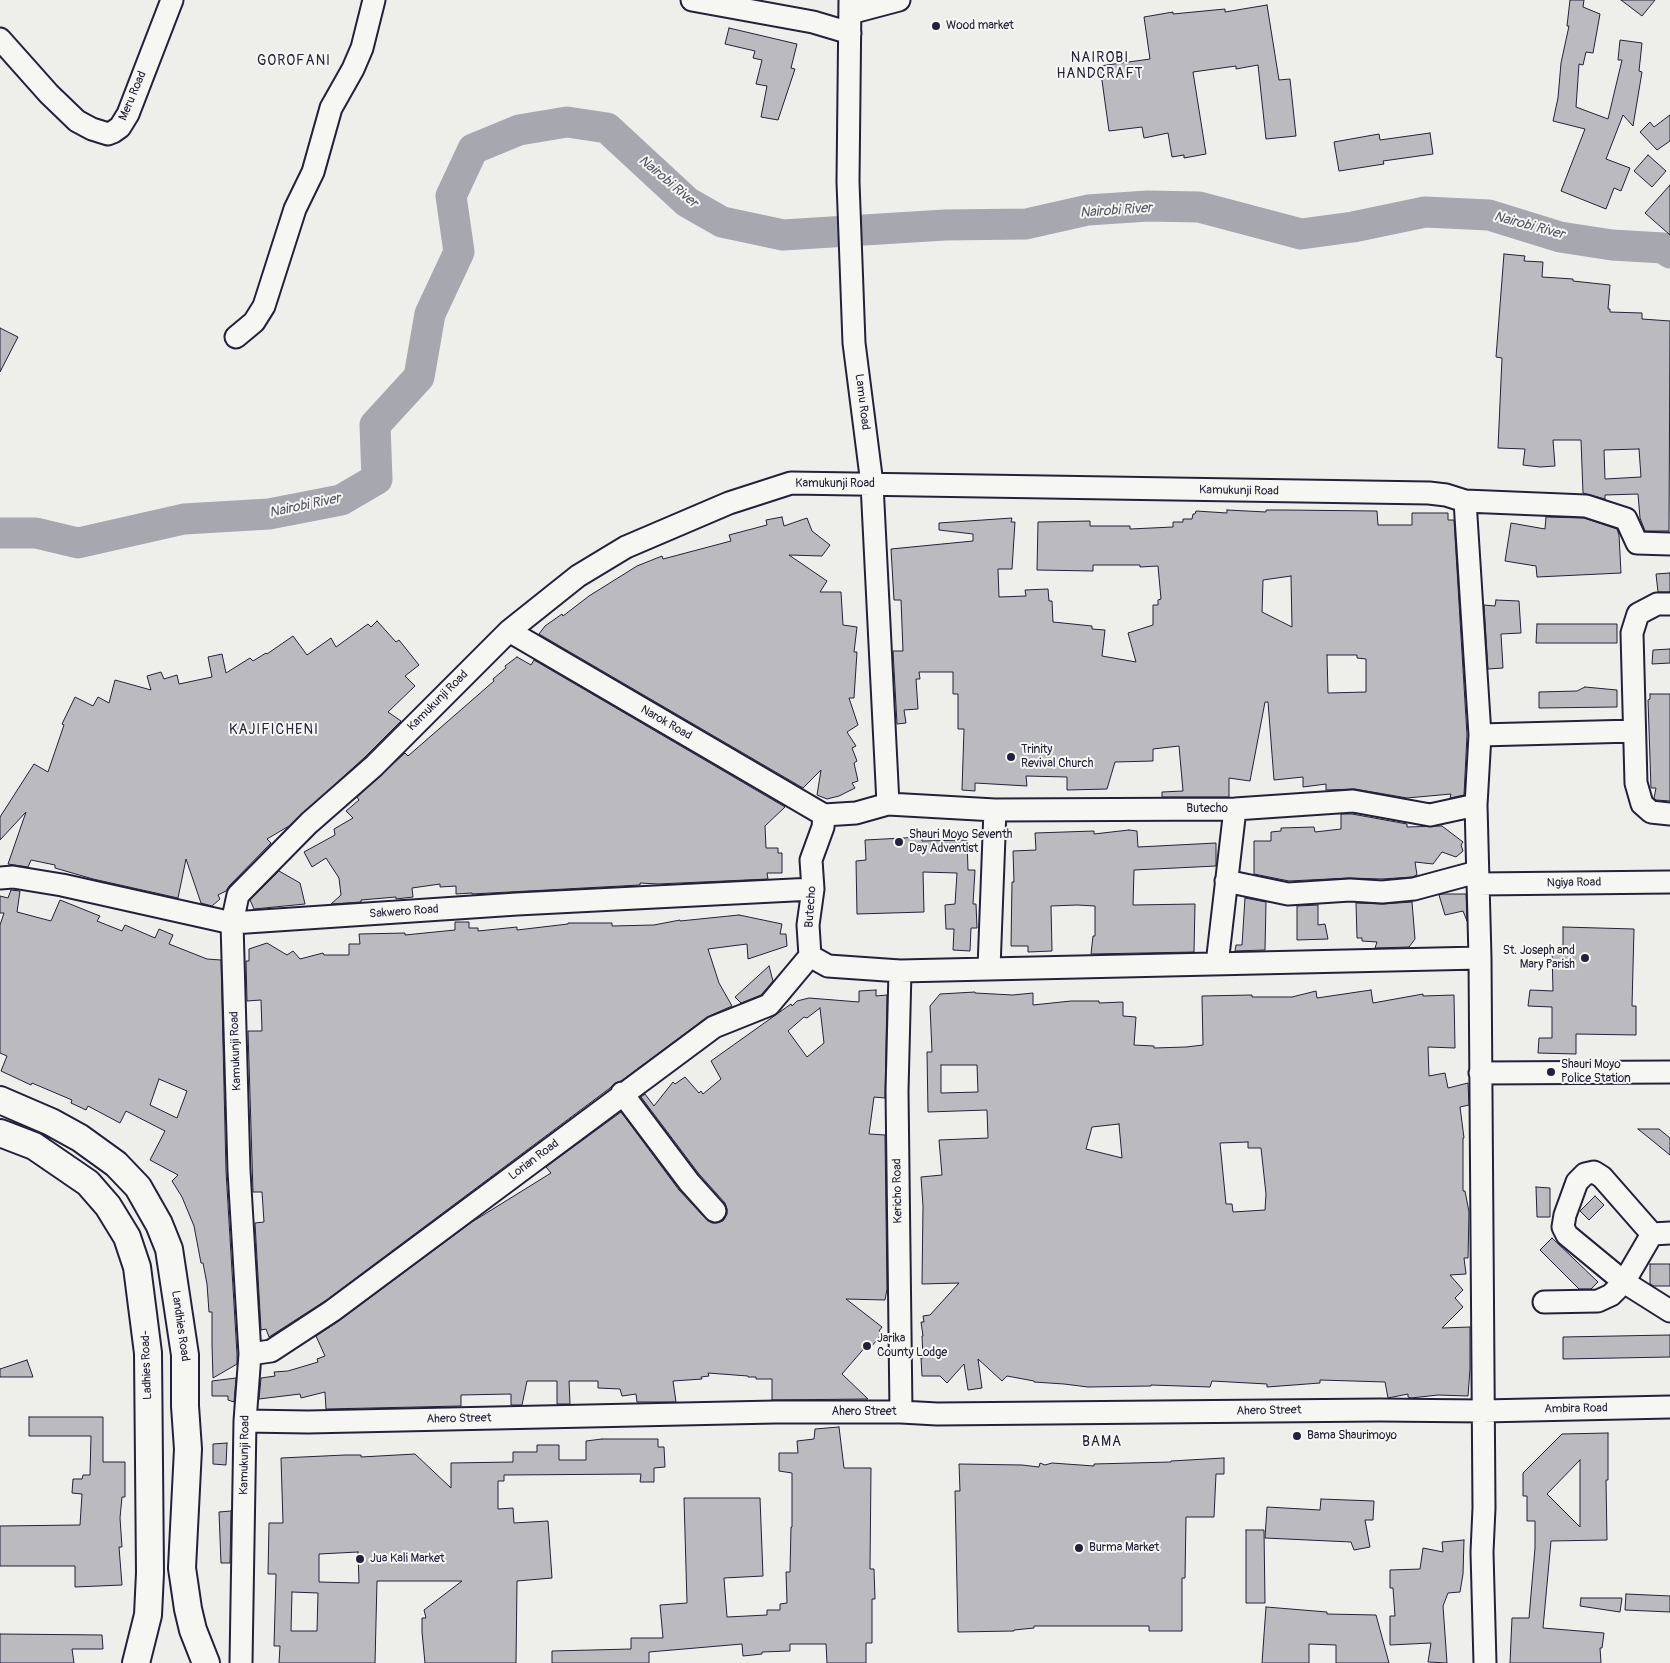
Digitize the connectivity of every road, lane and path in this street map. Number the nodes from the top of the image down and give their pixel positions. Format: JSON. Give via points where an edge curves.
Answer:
{"nodes":[{"id":1,"x":172,"y":0,"type":"edge"},
{"id":2,"x":374,"y":0,"type":"edge"},
{"id":3,"x":692,"y":0,"type":"edge"},
{"id":4,"x":899,"y":0,"type":"edge"},
{"id":5,"x":850,"y":15,"type":"edge"},
{"id":6,"x":0,"y":39,"type":"edge"},
{"id":7,"x":236,"y":337,"type":"dead end"},
{"id":8,"x":872,"y":484,"type":"junction"},
{"id":9,"x":1465,"y":501,"type":"junction"},
{"id":10,"x":1670,"y":544,"type":"edge"},
{"id":11,"x":1670,"y":604,"type":"edge"},
{"id":12,"x":509,"y":631,"type":"junction"},
{"id":13,"x":1634,"y":731,"type":"junction"},
{"id":14,"x":1480,"y":735,"type":"junction"},
{"id":15,"x":888,"y":804,"type":"junction"},
{"id":16,"x":1476,"y":804,"type":"junction"},
{"id":17,"x":1235,"y":809,"type":"junction"},
{"id":18,"x":995,"y":810,"type":"junction"},
{"id":19,"x":824,"y":814,"type":"junction"},
{"id":20,"x":1670,"y":814,"type":"edge"},
{"id":21,"x":0,"y":878,"type":"edge"},
{"id":22,"x":1477,"y":878,"type":"junction"},
{"id":23,"x":1226,"y":881,"type":"junction"},
{"id":24,"x":1670,"y":882,"type":"edge"},
{"id":25,"x":813,"y":889,"type":"junction"},
{"id":26,"x":232,"y":924,"type":"junction"},
{"id":27,"x":810,"y":956,"type":"junction"},
{"id":28,"x":1480,"y":958,"type":"junction"},
{"id":29,"x":1217,"y":964,"type":"junction"},
{"id":30,"x":989,"y":968,"type":"junction"},
{"id":31,"x":900,"y":971,"type":"junction"},
{"id":32,"x":1670,"y":1072,"type":"edge"},
{"id":33,"x":1480,"y":1073,"type":"junction"},
{"id":34,"x":622,"y":1093,"type":"junction"},
{"id":35,"x":0,"y":1100,"type":"edge"},
{"id":36,"x":0,"y":1132,"type":"edge"},
{"id":37,"x":715,"y":1211,"type":"dead end"},
{"id":38,"x":1661,"y":1233,"type":"edge"},
{"id":39,"x":1624,"y":1282,"type":"junction"},
{"id":40,"x":1544,"y":1302,"type":"dead end"},
{"id":41,"x":1670,"y":1311,"type":"edge"},
{"id":42,"x":250,"y":1354,"type":"junction"},
{"id":43,"x":1670,"y":1407,"type":"edge"},
{"id":44,"x":1483,"y":1411,"type":"junction"},
{"id":45,"x":901,"y":1412,"type":"junction"},
{"id":46,"x":245,"y":1420,"type":"junction"},
{"id":47,"x":136,"y":1663,"type":"edge"},
{"id":48,"x":206,"y":1663,"type":"edge"},
{"id":49,"x":242,"y":1663,"type":"edge"},
{"id":50,"x":1484,"y":1663,"type":"edge"}],
"edges":[{"from":1,"to":6,"type":"street","name":"Meru Road","via":[[128,114],[113,132],[101,133],[77,121]]},
{"from":2,"to":7,"type":"street","via":[[362,48],[331,108],[313,172],[295,209],[264,306],[254,322]]},
{"from":3,"to":5,"type":"street","via":[[813,22]]},
{"from":4,"to":5,"type":"street"},
{"from":5,"to":8,"type":"street","name":"Lamu Road","via":[[848,182],[854,343]]},
{"from":8,"to":9,"type":"street","name":"Kamukunji Road","via":[[1446,494]]},
{"from":8,"to":12,"type":"street","name":"Kamukunji Road","via":[[791,483],[729,503],[626,547],[578,576]]},
{"from":8,"to":15,"type":"street","name":"Lamu Road"},
{"from":9,"to":10,"type":"street","name":"Kamukunji Road","via":[[1586,506],[1626,519],[1637,543]]},
{"from":9,"to":14,"type":"street"},
{"from":11,"to":13,"type":"street","via":[[1657,604],[1638,614],[1632,633]]},
{"from":12,"to":19,"type":"street","name":"Narok Road"},
{"from":12,"to":26,"type":"street","name":"Kamukunji Road","via":[[238,895]]},
{"from":13,"to":14,"type":"street"},
{"from":13,"to":20,"type":"street","via":[[1636,783],[1642,804],[1651,812]]},
{"from":14,"to":16,"type":"street"},
{"from":15,"to":18,"type":"street","name":"Butecho"},
{"from":15,"to":19,"type":"street","name":"Butecho","via":[[856,813]]},
{"from":16,"to":17,"type":"street","name":"Butecho","via":[[1430,815],[1353,801]]},
{"from":16,"to":22,"type":"street"},
{"from":17,"to":18,"type":"street","name":"Butecho"},
{"from":17,"to":23,"type":"street"},
{"from":18,"to":30,"type":"street"},
{"from":19,"to":25,"type":"street","name":"Butecho","via":[[823,827],[811,860]]},
{"from":21,"to":26,"type":"street","name":"Sakwero Road","via":[[13,877],[62,886]]},
{"from":22,"to":23,"type":"street","name":"Ngiya Road","via":[[1382,892],[1350,890],[1288,894]]},
{"from":22,"to":24,"type":"street","name":"Ngiya Road"},
{"from":22,"to":28,"type":"street"},
{"from":23,"to":29,"type":"street"},
{"from":25,"to":26,"type":"street","name":"Sakwero Road"},
{"from":25,"to":27,"type":"street","name":"Butecho","via":[[808,925]]},
{"from":26,"to":42,"type":"street","name":"Kamukunji Road","via":[[239,1171]]},
{"from":27,"to":31,"type":"street","via":[[828,966]]},
{"from":27,"to":34,"type":"street","name":"Lorian Road","via":[[769,1005],[714,1027]]},
{"from":28,"to":29,"type":"street"},
{"from":28,"to":33,"type":"street"},
{"from":29,"to":30,"type":"street"},
{"from":30,"to":31,"type":"street"},
{"from":31,"to":45,"type":"street","name":"Kericho Road","via":[[897,1091]]},
{"from":32,"to":33,"type":"street"},
{"from":33,"to":44,"type":"street"},
{"from":34,"to":37,"type":"street","via":[[688,1182]]},
{"from":34,"to":42,"type":"street","name":"Lorian Road","via":[[332,1311],[271,1351]]},
{"from":35,"to":48,"type":"main road","name":"Landhies Road","via":[[51,1122],[116,1164],[138,1187],[169,1249],[185,1355],[188,1448],[182,1568],[193,1630]]},
{"from":36,"to":47,"type":"main road","name":"Ladhies Road-","via":[[34,1146],[88,1183],[108,1206],[127,1237],[137,1267],[148,1353],[150,1573],[148,1615]]},
{"from":38,"to":39,"type":"street"},
{"from":38,"to":39,"type":"street","via":[[1594,1172],[1585,1174],[1577,1182],[1563,1227],[1567,1235]]},
{"from":39,"to":40,"type":"street","via":[[1598,1301]]},
{"from":39,"to":41,"type":"street"},
{"from":42,"to":46,"type":"street","name":"Kamukunji Road"},
{"from":43,"to":44,"type":"street","name":"Ambira Road"},
{"from":44,"to":45,"type":"street","name":"Ahero Street"},
{"from":44,"to":50,"type":"street"},
{"from":45,"to":46,"type":"street","name":"Ahero Street","via":[[728,1412],[308,1422]]},
{"from":46,"to":49,"type":"street","name":"Kamukunji Road"}]}
